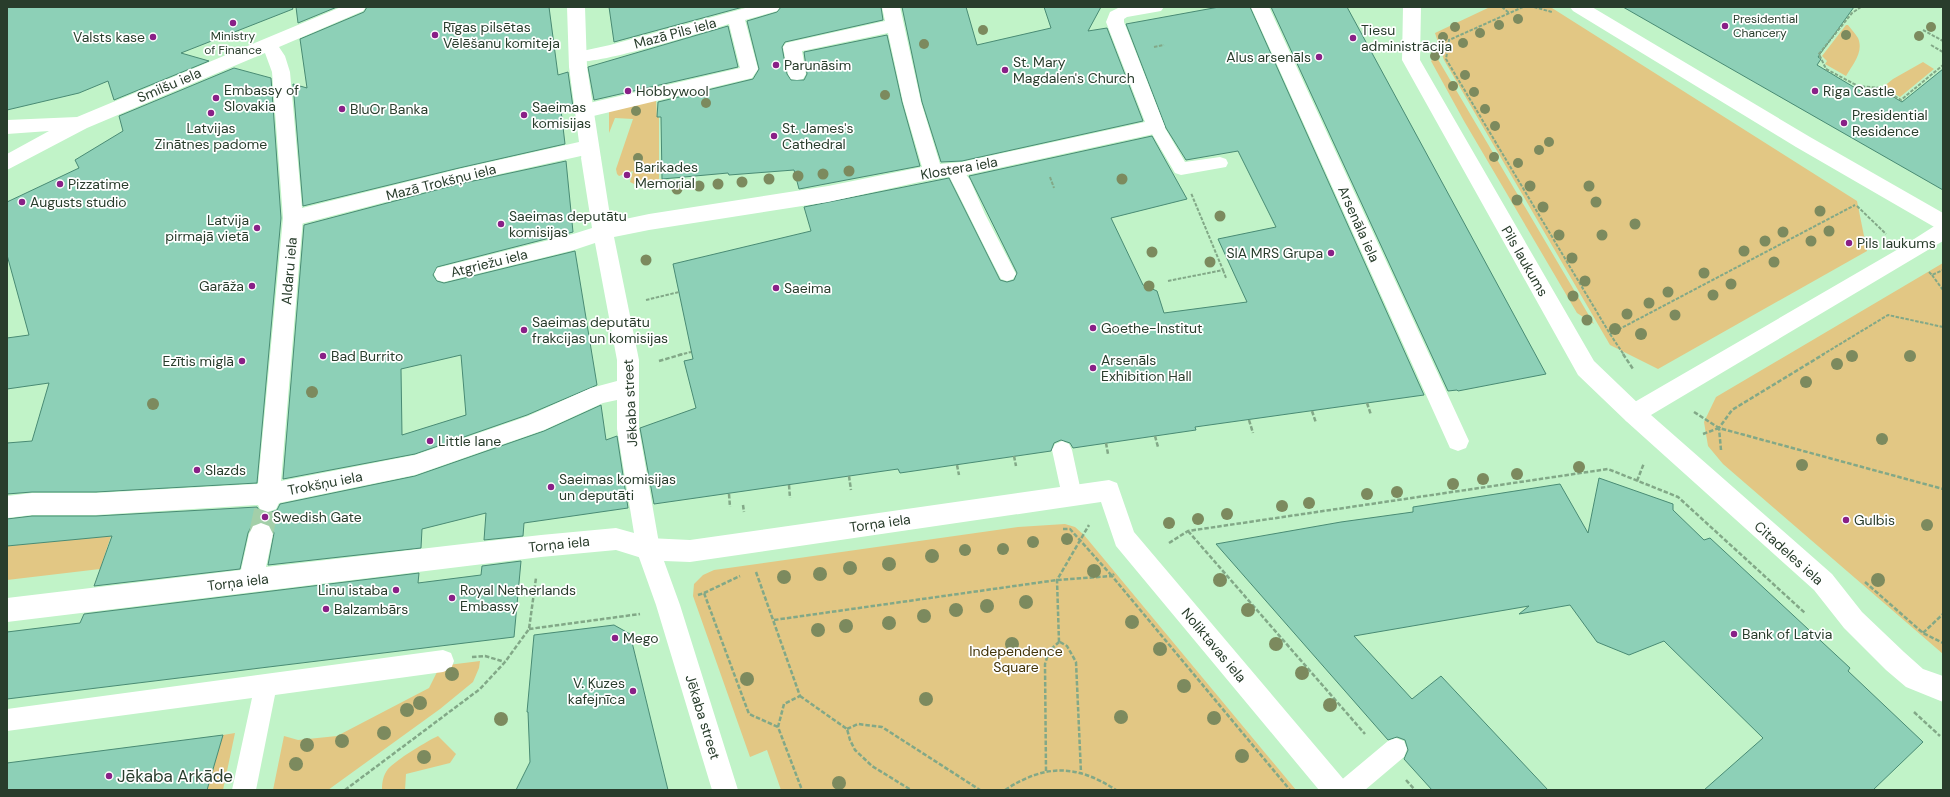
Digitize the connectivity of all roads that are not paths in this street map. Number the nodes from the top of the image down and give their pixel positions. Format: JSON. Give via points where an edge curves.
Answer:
{"nodes":[{"id":1,"x":357,"y":7,"type":"edge"},
{"id":2,"x":576,"y":7,"type":"edge"},
{"id":3,"x":771,"y":7,"type":"edge"},
{"id":4,"x":1156,"y":7,"type":"edge"},
{"id":5,"x":1260,"y":7,"type":"edge"},
{"id":6,"x":1412,"y":7,"type":"edge"},
{"id":7,"x":1579,"y":7,"type":"edge"},
{"id":8,"x":892,"y":16,"type":"edge"},
{"id":9,"x":736,"y":17,"type":"junction"},
{"id":10,"x":268,"y":44,"type":"junction"},
{"id":11,"x":579,"y":56,"type":"junction"},
{"id":12,"x":797,"y":74,"type":"dead end"},
{"id":13,"x":585,"y":111,"type":"junction"},
{"id":14,"x":80,"y":123,"type":"junction"},
{"id":15,"x":7,"y":127,"type":"edge"},
{"id":16,"x":1156,"y":127,"type":"junction"},
{"id":17,"x":590,"y":152,"type":"junction"},
{"id":18,"x":7,"y":163,"type":"edge"},
{"id":19,"x":1220,"y":163,"type":"dead end"},
{"id":20,"x":958,"y":170,"type":"junction"},
{"id":21,"x":933,"y":172,"type":"junction"},
{"id":22,"x":293,"y":218,"type":"junction"},
{"id":23,"x":1943,"y":222,"type":"edge"},
{"id":24,"x":1943,"y":231,"type":"edge"},
{"id":25,"x":603,"y":232,"type":"junction"},
{"id":26,"x":444,"y":274,"type":"dead end"},
{"id":27,"x":1007,"y":274,"type":"dead end"},
{"id":28,"x":629,"y":387,"type":"junction"},
{"id":29,"x":1634,"y":414,"type":"junction"},
{"id":30,"x":1458,"y":441,"type":"dead end"},
{"id":31,"x":1062,"y":450,"type":"dead end"},
{"id":32,"x":1109,"y":490,"type":"joint"},
{"id":33,"x":1072,"y":496,"type":"junction"},
{"id":34,"x":268,"y":498,"type":"junction"},
{"id":35,"x":7,"y":507,"type":"edge"},
{"id":36,"x":261,"y":534,"type":"tunnel mouth"},
{"id":37,"x":648,"y":549,"type":"junction"},
{"id":38,"x":251,"y":581,"type":"junction"},
{"id":39,"x":7,"y":610,"type":"edge"},
{"id":40,"x":443,"y":661,"type":"dead end"},
{"id":41,"x":266,"y":685,"type":"junction"},
{"id":42,"x":1943,"y":689,"type":"edge"},
{"id":43,"x":7,"y":720,"type":"edge"},
{"id":44,"x":1391,"y":753,"type":"road end"},
{"id":45,"x":244,"y":790,"type":"edge"},
{"id":46,"x":725,"y":790,"type":"edge"},
{"id":47,"x":1336,"y":790,"type":"edge"},
{"id":48,"x":1347,"y":790,"type":"edge"}],
"edges":[{"from":1,"to":10,"type":"street","name":"Smilšu iela"},
{"from":2,"to":11,"type":"street","name":"Jēkaba street"},
{"from":3,"to":9,"type":"street","name":"Mazā Pils iela"},
{"from":4,"to":16,"type":"street","via":[[1123,12],[1116,16],[1115,22]]},
{"from":5,"to":30,"type":"street","name":"Arsenāla iela"},
{"from":6,"to":29,"type":"street","name":"Pils laukums","via":[[1411,60],[1586,368]]},
{"from":7,"to":23,"type":"street","via":[[1803,142]]},
{"from":8,"to":12,"type":"street","via":[[792,47]]},
{"from":8,"to":21,"type":"street","via":[[912,102]]},
{"from":9,"to":11,"type":"street","name":"Mazā Pils iela","via":[[610,51]]},
{"from":9,"to":13,"type":"street","via":[[749,69],[746,73]]},
{"from":10,"to":14,"type":"street","name":"Smilšu iela"},
{"from":10,"to":22,"type":"street","name":"Aldaru iela","via":[[276,56],[281,72]]},
{"from":11,"to":13,"type":"street","name":"Jēkaba street","via":[[578,66]]},
{"from":13,"to":17,"type":"street","name":"Jēkaba street"},
{"from":14,"to":15,"type":"street"},
{"from":14,"to":18,"type":"street","name":"Smilšu iela"},
{"from":16,"to":19,"type":"lane","via":[[1181,169]]},
{"from":16,"to":20,"type":"street","name":"Klostera iela"},
{"from":17,"to":22,"type":"street","name":"Mazā Trokšņu iela","via":[[459,176]]},
{"from":17,"to":25,"type":"street","name":"Jēkaba street"},
{"from":20,"to":21,"type":"street","name":"Klostera iela"},
{"from":20,"to":27,"type":"lane","via":[[976,214]]},
{"from":21,"to":25,"type":"street","name":"Klostera iela","via":[[828,194],[649,222]]},
{"from":22,"to":34,"type":"street","name":"Aldaru iela"},
{"from":24,"to":29,"type":"street"},
{"from":25,"to":26,"type":"street","name":"Atgriežu iela","via":[[574,242]]},
{"from":25,"to":28,"type":"street","name":"Jēkaba street","via":[[628,360]]},
{"from":28,"to":34,"type":"street","name":"Trokšņu iela","via":[[599,395],[536,423],[415,465]]},
{"from":28,"to":37,"type":"street","name":"Jēkaba street","via":[[628,429]]},
{"from":29,"to":42,"type":"street","name":"Citadeles iela","via":[[1823,582],[1852,620],[1895,661],[1915,678]]},
{"from":31,"to":33,"type":"lane"},
{"from":32,"to":33,"type":"street","name":"Torņa iela"},
{"from":32,"to":47,"type":"street","name":"Noliktavas iela","via":[[1124,538]]},
{"from":33,"to":37,"type":"street","name":"Torņa iela","via":[[690,551]]},
{"from":34,"to":35,"type":"street","name":"Trokšņu iela","via":[[32,504]]},
{"from":36,"to":38,"type":"street"},
{"from":37,"to":38,"type":"street","name":"Torņa iela","via":[[616,539],[533,546]]},
{"from":37,"to":46,"type":"street","name":"Jēkaba street","via":[[668,605]]},
{"from":38,"to":39,"type":"street","name":"Torņa iela"},
{"from":40,"to":41,"type":"lane"},
{"from":41,"to":43,"type":"lane"},
{"from":41,"to":45,"type":"lane"},
{"from":44,"to":48,"type":"lane"}]}
